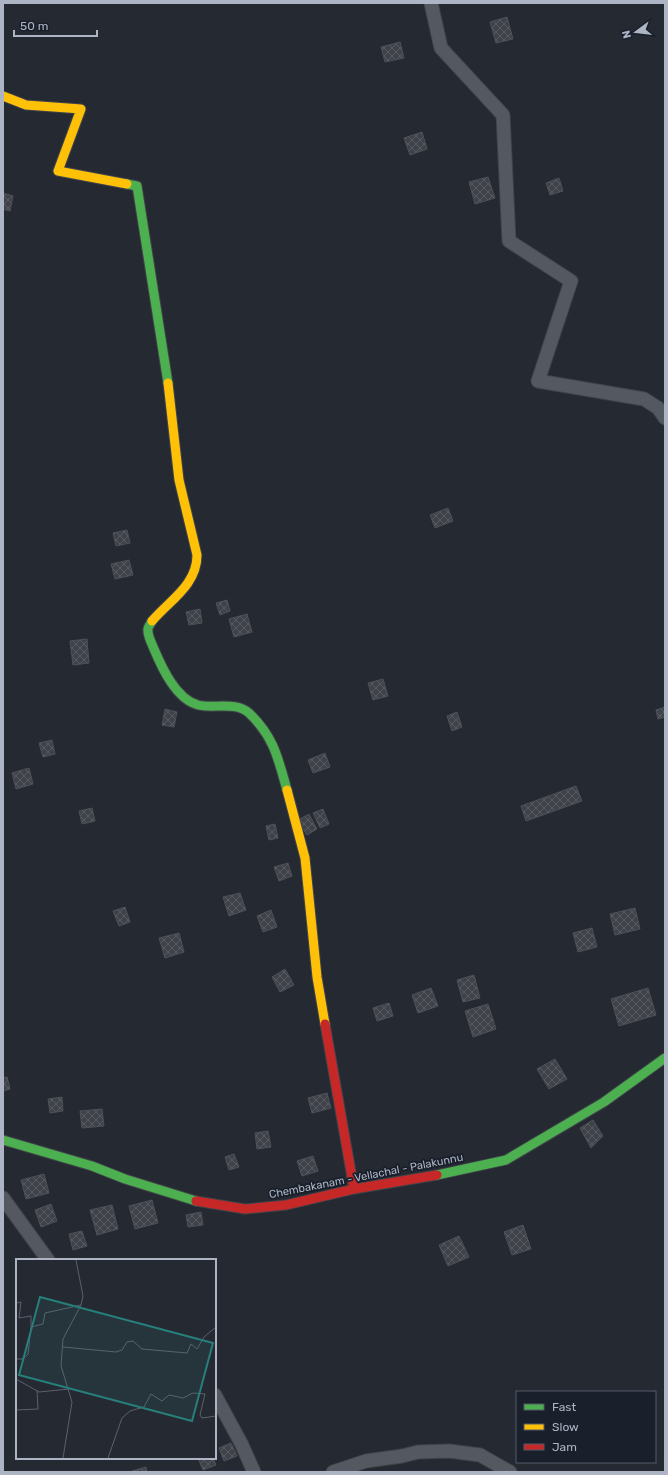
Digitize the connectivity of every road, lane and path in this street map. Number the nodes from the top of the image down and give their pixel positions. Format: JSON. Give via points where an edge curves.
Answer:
{"nodes":[{"id":1,"x":431,"y":3,"type":"edge"},
{"id":2,"x":3,"y":96,"type":"edge"},
{"id":3,"x":665,"y":418,"type":"edge"},
{"id":4,"x":665,"y":1058,"type":"edge"},
{"id":5,"x":3,"y":1140,"type":"edge"},
{"id":6,"x":354,"y":1189,"type":"junction"},
{"id":7,"x":3,"y":1198,"type":"edge"},
{"id":8,"x":47,"y":1259,"type":"edge"},
{"id":9,"x":216,"y":1397,"type":"edge"},
{"id":10,"x":254,"y":1472,"type":"edge"},
{"id":11,"x":333,"y":1472,"type":"edge"},
{"id":12,"x":510,"y":1472,"type":"edge"}],
"edges":[{"from":1,"to":3,"type":"street","via":[[441,48],[503,115],[509,241],[571,280],[538,381],[644,399],[658,408]]},
{"from":2,"to":6,"type":"street","via":[[26,105],[81,109],[58,172],[137,186],[167,371],[179,480],[197,555],[194,576],[181,593],[153,620],[148,629],[150,640],[162,669],[176,689],[188,700],[198,705],[236,707],[247,711],[267,732],[276,751],[305,858],[317,977]]},
{"from":4,"to":6,"type":"street","name":"Chembakanam - Vellachal - Palakunnu","via":[[604,1102],[506,1160]]},
{"from":5,"to":6,"type":"street","name":"Chembakanam - Vellachal - Palakunnu","via":[[92,1166],[191,1200],[245,1209],[286,1205]]},
{"from":7,"to":8,"type":"street"},
{"from":9,"to":10,"type":"street"},
{"from":11,"to":12,"type":"street","via":[[366,1461],[418,1452],[449,1451],[480,1455]]}]}
